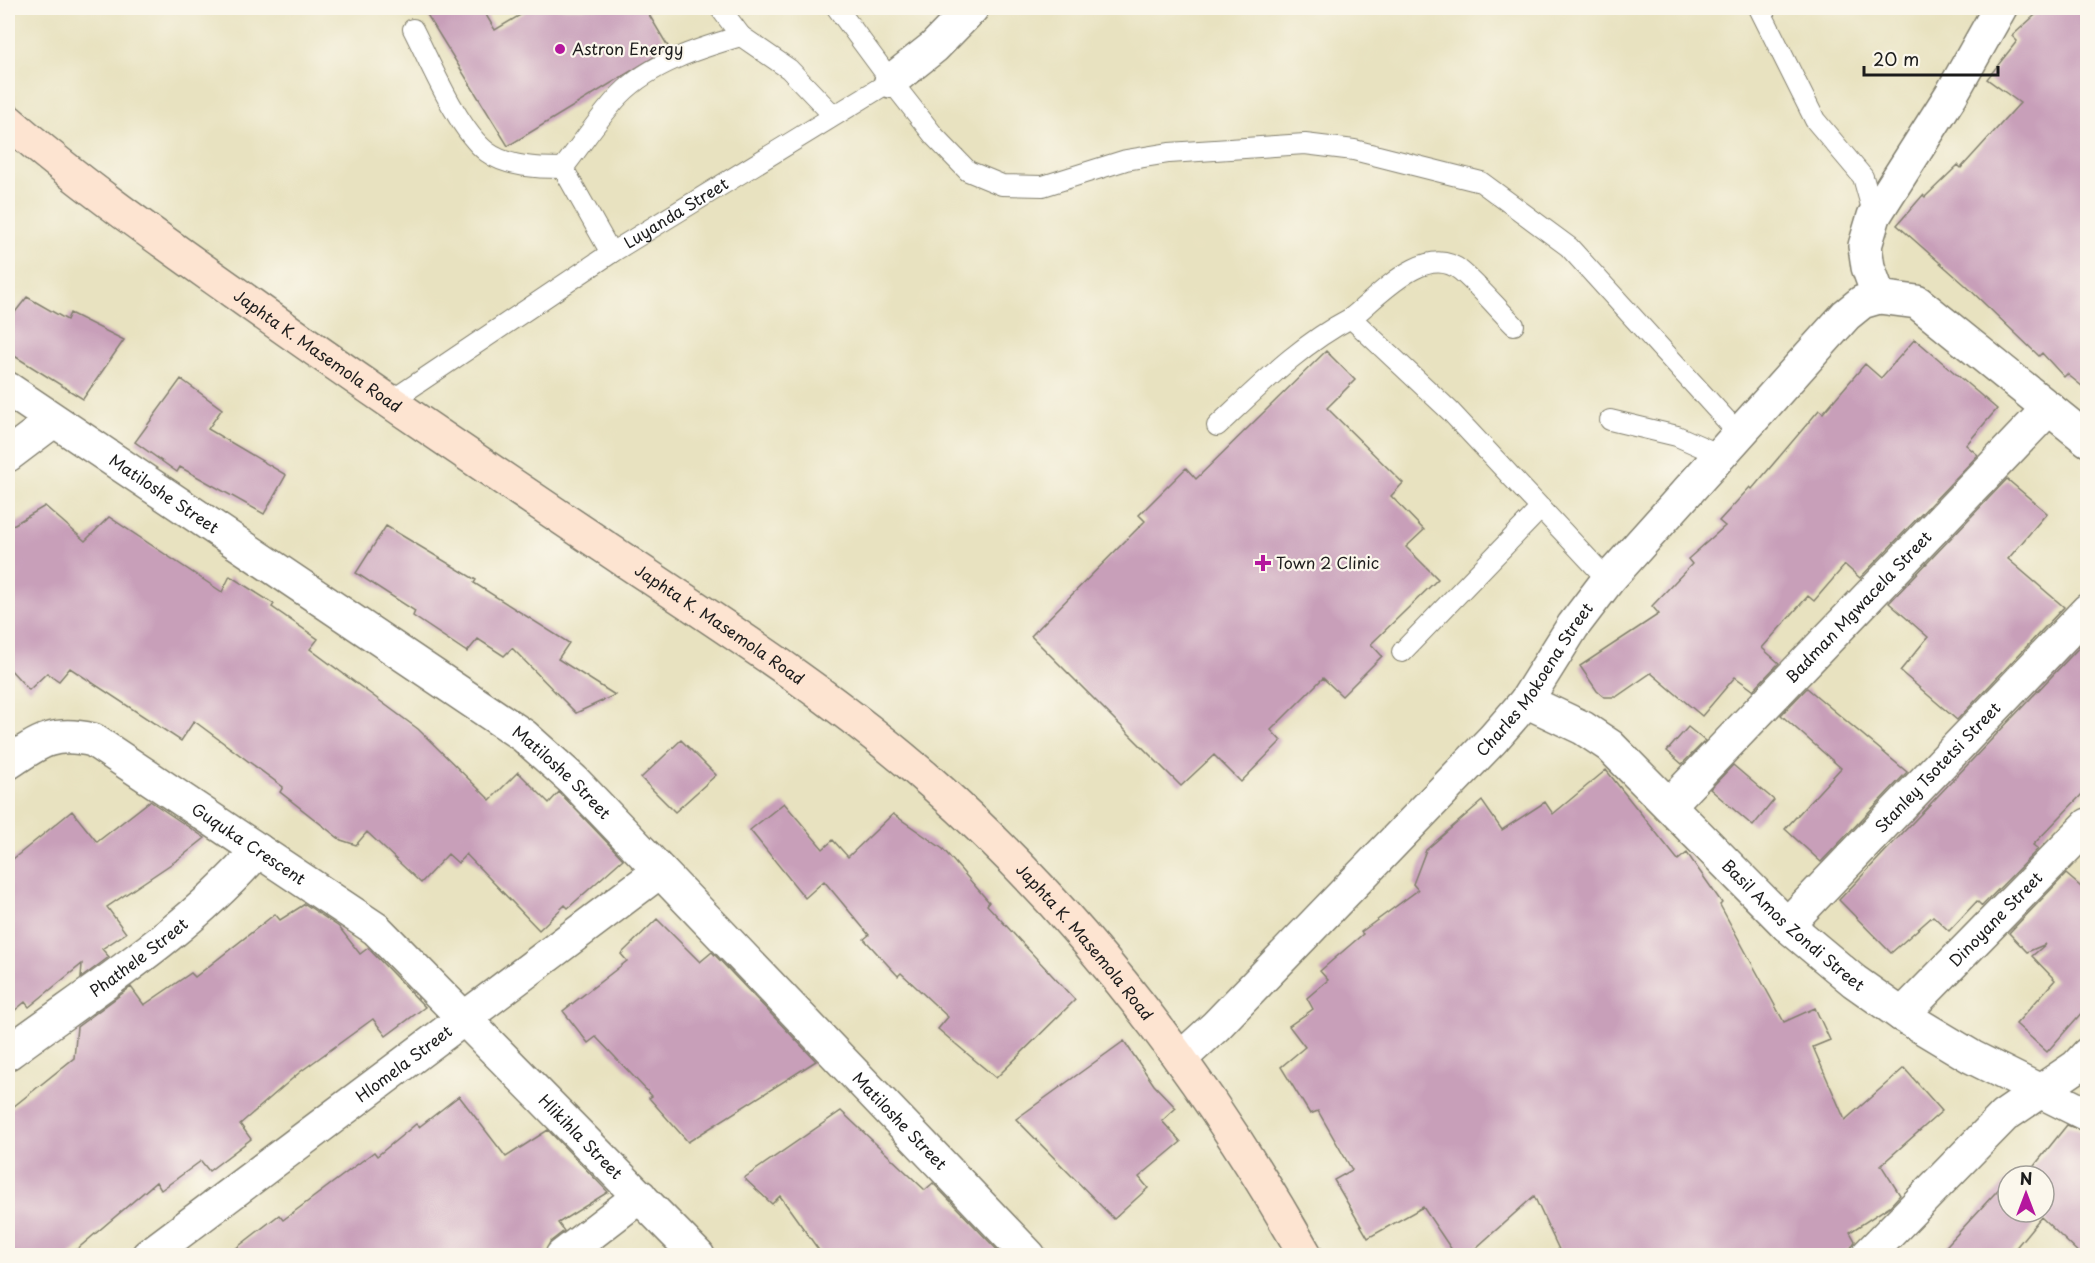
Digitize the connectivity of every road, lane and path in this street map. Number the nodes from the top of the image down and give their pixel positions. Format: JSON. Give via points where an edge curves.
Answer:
{"nodes":[{"id":1,"x":720,"y":8,"type":"edge"},
{"id":2,"x":837,"y":8,"type":"edge"},
{"id":3,"x":972,"y":8,"type":"edge"},
{"id":4,"x":1759,"y":8,"type":"edge"},
{"id":5,"x":2000,"y":8,"type":"edge"},
{"id":6,"x":413,"y":29,"type":"dead end"},
{"id":7,"x":741,"y":36,"type":"junction"},
{"id":8,"x":891,"y":81,"type":"junction"},
{"id":9,"x":833,"y":115,"type":"junction"},
{"id":10,"x":8,"y":121,"type":"edge"},
{"id":11,"x":563,"y":168,"type":"junction"},
{"id":12,"x":1874,"y":216,"type":"junction"},
{"id":13,"x":611,"y":253,"type":"junction"},
{"id":14,"x":1880,"y":297,"type":"junction"},
{"id":15,"x":1351,"y":318,"type":"junction"},
{"id":16,"x":1514,"y":325,"type":"dead end"},
{"id":17,"x":8,"y":389,"type":"edge"},
{"id":18,"x":388,"y":403,"type":"junction"},
{"id":19,"x":2049,"y":408,"type":"junction"},
{"id":20,"x":1610,"y":420,"type":"dead end"},
{"id":21,"x":53,"y":421,"type":"junction"},
{"id":22,"x":1217,"y":426,"type":"dead end"},
{"id":23,"x":2088,"y":440,"type":"edge"},
{"id":24,"x":1729,"y":445,"type":"junction"},
{"id":25,"x":8,"y":455,"type":"edge"},
{"id":26,"x":1541,"y":508,"type":"junction"},
{"id":27,"x":1608,"y":580,"type":"junction"},
{"id":28,"x":2088,"y":610,"type":"edge"},
{"id":29,"x":1402,"y":652,"type":"dead end"},
{"id":30,"x":1526,"y":701,"type":"junction"},
{"id":31,"x":8,"y":763,"type":"edge"},
{"id":32,"x":1669,"y":805,"type":"junction"},
{"id":33,"x":2088,"y":825,"type":"edge"},
{"id":34,"x":258,"y":850,"type":"junction"},
{"id":35,"x":660,"y":871,"type":"junction"},
{"id":36,"x":1787,"y":925,"type":"junction"},
{"id":37,"x":1902,"y":1015,"type":"junction"},
{"id":38,"x":463,"y":1020,"type":"junction"},
{"id":39,"x":8,"y":1053,"type":"edge"},
{"id":40,"x":2088,"y":1054,"type":"edge"},
{"id":41,"x":1181,"y":1058,"type":"junction"},
{"id":42,"x":2039,"y":1089,"type":"junction"},
{"id":43,"x":2088,"y":1115,"type":"edge"},
{"id":44,"x":640,"y":1196,"type":"junction"},
{"id":45,"x":148,"y":1256,"type":"edge"},
{"id":46,"x":562,"y":1256,"type":"edge"},
{"id":47,"x":698,"y":1256,"type":"edge"},
{"id":48,"x":1029,"y":1256,"type":"edge"},
{"id":49,"x":1306,"y":1256,"type":"edge"},
{"id":50,"x":1867,"y":1256,"type":"edge"}],
"edges":[{"from":1,"to":7,"type":"lane"},
{"from":2,"to":8,"type":"lane"},
{"from":3,"to":8,"type":"street","via":[[934,47]]},
{"from":4,"to":12,"type":"lane","via":[[1815,120],[1863,177]]},
{"from":5,"to":12,"type":"street","via":[[1951,95]]},
{"from":6,"to":11,"type":"lane","via":[[470,136],[488,153],[534,168]]},
{"from":7,"to":9,"type":"lane","via":[[789,69]]},
{"from":7,"to":11,"type":"lane","via":[[662,66],[621,94]]},
{"from":8,"to":9,"type":"lane","name":"Luyanda Street"},
{"from":8,"to":24,"type":"lane","via":[[968,171],[1002,185],[1043,186],[1126,160],[1169,153],[1305,144],[1354,150],[1481,182],[1569,248]]},
{"from":9,"to":13,"type":"lane","name":"Luyanda Street"},
{"from":10,"to":18,"type":"main road","name":"Japhta K. Masemola Road","via":[[116,208]]},
{"from":11,"to":13,"type":"lane"},
{"from":12,"to":14,"type":"street","via":[[1865,246],[1868,267]]},
{"from":13,"to":18,"type":"lane","name":"Luyanda Street"},
{"from":14,"to":19,"type":"street","via":[[1917,302]]},
{"from":14,"to":24,"type":"street","name":"Charles Mokoena Street","via":[[1862,302],[1846,315]]},
{"from":15,"to":16,"type":"lane","via":[[1413,267],[1428,262],[1460,270]]},
{"from":15,"to":22,"type":"lane","via":[[1288,360]]},
{"from":15,"to":26,"type":"lane","via":[[1450,411]]},
{"from":17,"to":21,"type":"street","name":"Matiloshe Street"},
{"from":18,"to":41,"type":"main road","name":"Japhta K. Masemola Road","via":[[806,682],[872,733],[1005,852],[1094,951]]},
{"from":19,"to":23,"type":"street"},
{"from":19,"to":32,"type":"street","name":"Badman Mgwacela Street"},
{"from":20,"to":24,"type":"lane"},
{"from":21,"to":25,"type":"street"},
{"from":21,"to":35,"type":"street","name":"Matiloshe Street","via":[[524,736],[573,780]]},
{"from":24,"to":27,"type":"street","name":"Charles Mokoena Street"},
{"from":26,"to":27,"type":"lane"},
{"from":26,"to":29,"type":"lane"},
{"from":27,"to":30,"type":"street","name":"Charles Mokoena Street","via":[[1573,626]]},
{"from":28,"to":36,"type":"street","name":"Stanley Tsotetsi Street"},
{"from":30,"to":32,"type":"street","name":"Basil Amos Zondi Street","via":[[1610,746]]},
{"from":30,"to":41,"type":"street","name":"Charles Mokoena Street"},
{"from":31,"to":34,"type":"street","name":"Guquka Crescent","via":[[48,738],[70,735],[93,740]]},
{"from":32,"to":36,"type":"street","name":"Basil Amos Zondi Street"},
{"from":33,"to":37,"type":"street","name":"Dinoyane Street"},
{"from":34,"to":38,"type":"street","name":"Guquka Crescent","via":[[376,929]]},
{"from":34,"to":39,"type":"street","name":"Phathele Street","via":[[196,913]]},
{"from":35,"to":38,"type":"street","name":"Hlomela Street"},
{"from":35,"to":48,"type":"street","name":"Matiloshe Street"},
{"from":36,"to":37,"type":"street","name":"Basil Amos Zondi Street"},
{"from":37,"to":42,"type":"street","name":"Basil Amos Zondi Street","via":[[1972,1057]]},
{"from":38,"to":44,"type":"street","name":"Hlikihla Street"},
{"from":38,"to":45,"type":"street","name":"Hlomela Street"},
{"from":40,"to":42,"type":"street","via":[[2077,1066]]},
{"from":41,"to":49,"type":"main road","name":"Japhta K. Masemola Road","via":[[1234,1134]]},
{"from":42,"to":43,"type":"street","name":"Basil Amos Zondi Street"},
{"from":42,"to":50,"type":"street","via":[[2004,1116]]},
{"from":44,"to":46,"type":"street"},
{"from":44,"to":47,"type":"street","name":"Hlikihla Street"}]}
